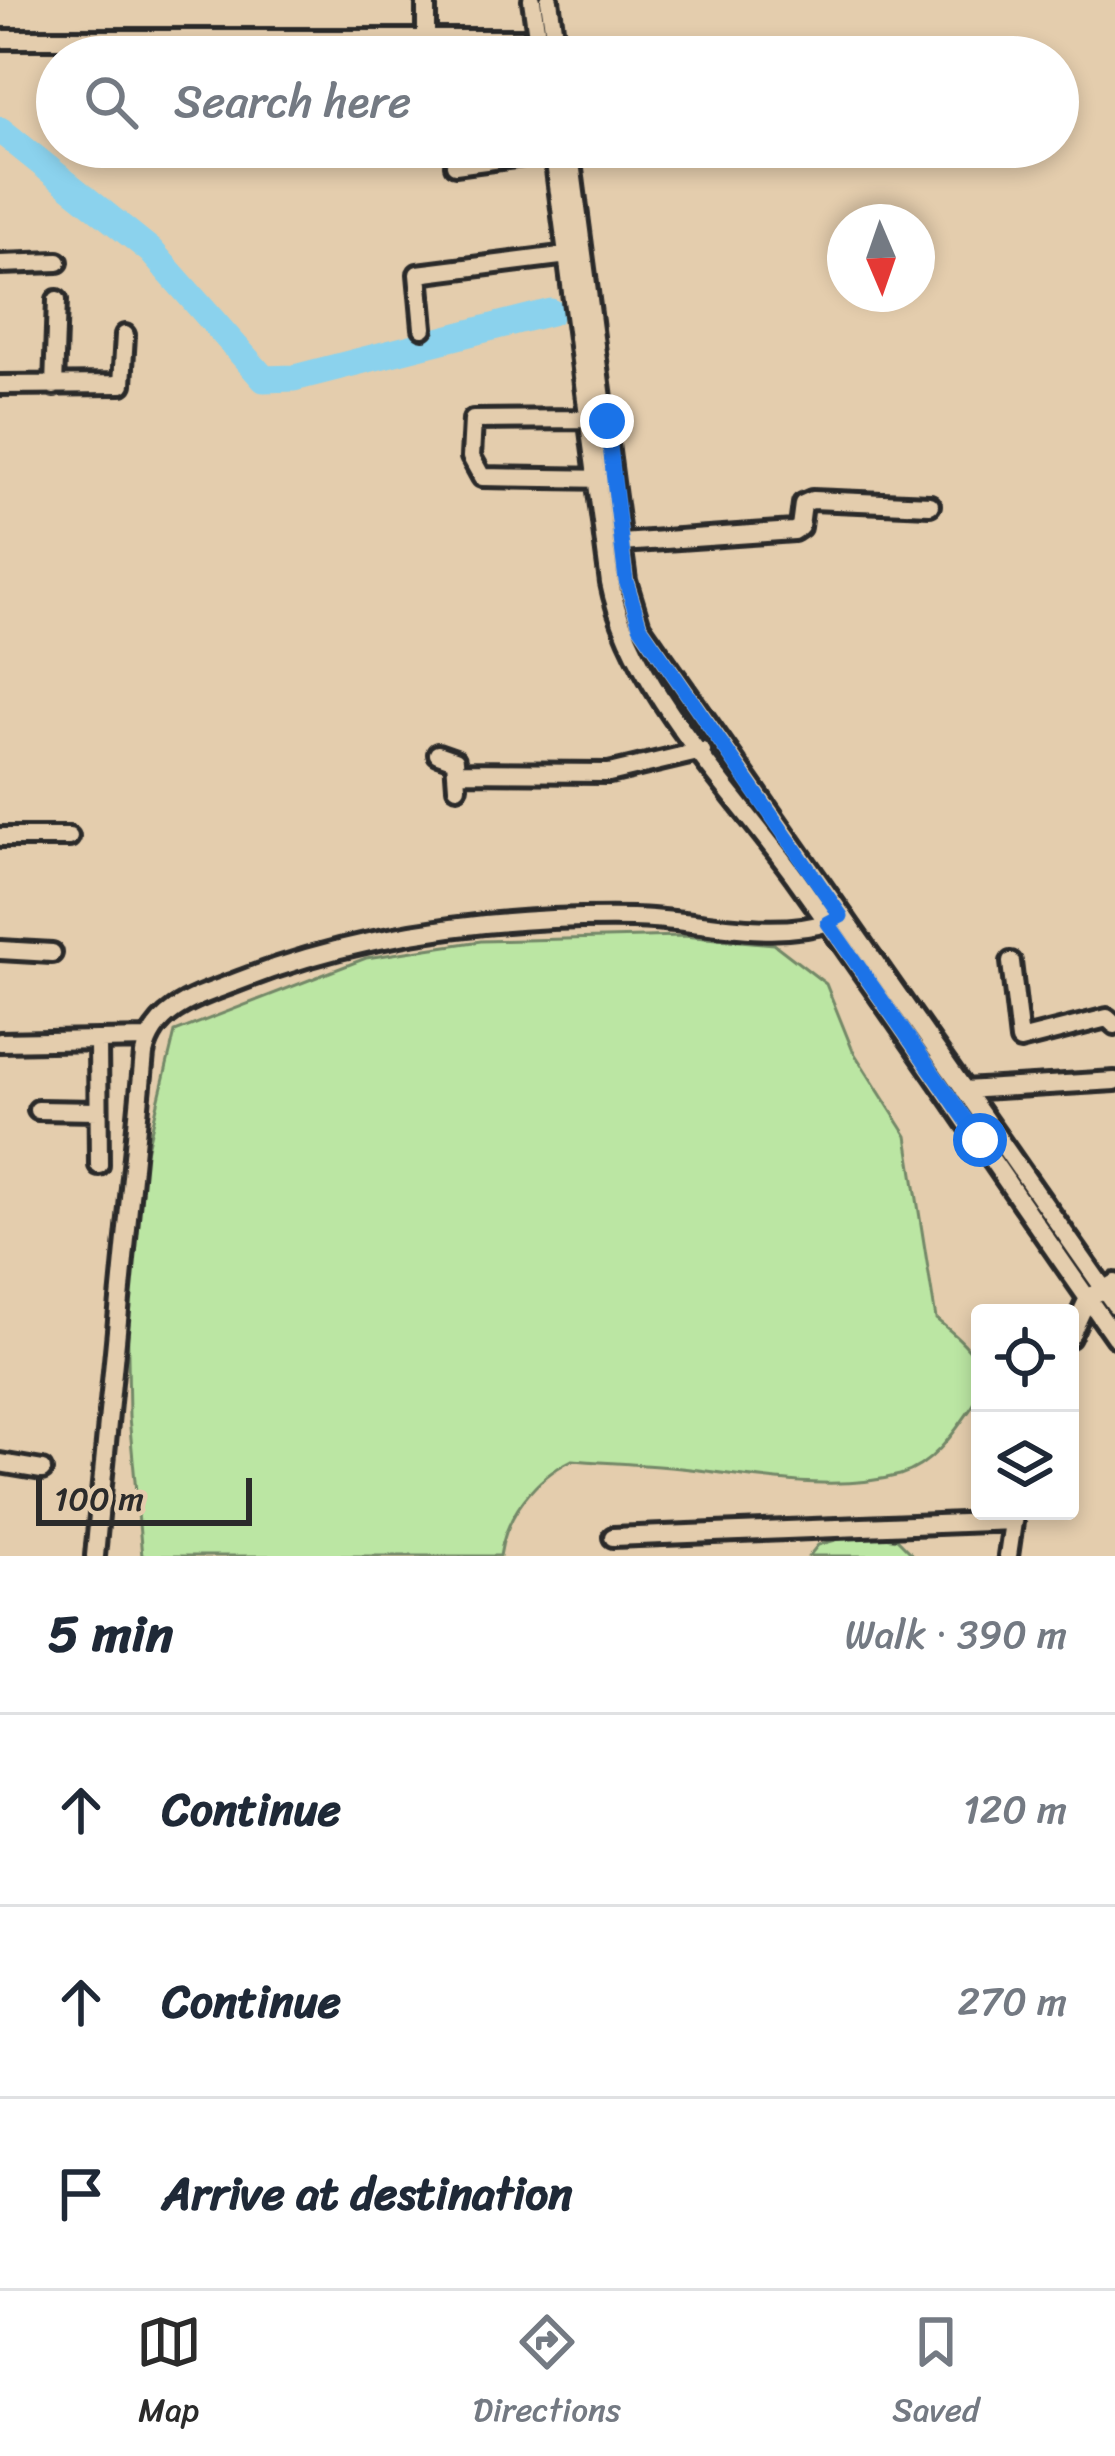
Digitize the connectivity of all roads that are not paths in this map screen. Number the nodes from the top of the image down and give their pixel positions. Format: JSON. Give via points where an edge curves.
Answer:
{"nodes":[{"id":1,"x":426,"y":0,"type":"edge"},
{"id":2,"x":532,"y":0,"type":"edge"},
{"id":3,"x":549,"y":0,"type":"edge"},
{"id":4,"x":426,"y":36,"type":"edge"},
{"id":5,"x":543,"y":36,"type":"edge"},
{"id":6,"x":548,"y":36,"type":"edge"},
{"id":7,"x":0,"y":39,"type":"edge"},
{"id":8,"x":36,"y":39,"type":"edge"},
{"id":9,"x":560,"y":168,"type":"edge"},
{"id":10,"x":561,"y":168,"type":"edge"},
{"id":11,"x":568,"y":255,"type":"junction"},
{"id":12,"x":58,"y":262,"type":"dead end"},
{"id":13,"x":0,"y":264,"type":"edge"},
{"id":14,"x":57,"y":300,"type":"dead end"},
{"id":15,"x":423,"y":328,"type":"dead end"},
{"id":16,"x":125,"y":335,"type":"dead end"},
{"id":17,"x":0,"y":385,"type":"edge"},
{"id":18,"x":54,"y":386,"type":"junction"},
{"id":19,"x":590,"y":419,"type":"junction"},
{"id":20,"x":606,"y":479,"type":"junction"},
{"id":21,"x":930,"y":505,"type":"dead end"},
{"id":22,"x":621,"y":543,"type":"junction"},
{"id":23,"x":702,"y":751,"type":"junction"},
{"id":24,"x":438,"y":754,"type":"dead end"},
{"id":25,"x":0,"y":837,"type":"edge"},
{"id":26,"x":69,"y":837,"type":"dead end"},
{"id":27,"x":835,"y":920,"type":"junction"},
{"id":28,"x":0,"y":950,"type":"edge"},
{"id":29,"x":52,"y":953,"type":"dead end"},
{"id":30,"x":1011,"y":962,"type":"dead end"},
{"id":31,"x":1115,"y":1025,"type":"edge"},
{"id":32,"x":147,"y":1039,"type":"junction"},
{"id":33,"x":98,"y":1040,"type":"junction"},
{"id":34,"x":0,"y":1042,"type":"edge"},
{"id":35,"x":1115,"y":1081,"type":"edge"},
{"id":36,"x":964,"y":1090,"type":"junction"},
{"id":37,"x":38,"y":1110,"type":"dead end"},
{"id":38,"x":98,"y":1111,"type":"junction"},
{"id":39,"x":99,"y":1165,"type":"dead end"},
{"id":40,"x":1102,"y":1290,"type":"edge"},
{"id":41,"x":1115,"y":1305,"type":"edge"},
{"id":42,"x":1079,"y":1324,"type":"edge"},
{"id":43,"x":1115,"y":1337,"type":"edge"},
{"id":44,"x":0,"y":1463,"type":"edge"},
{"id":45,"x":42,"y":1470,"type":"dead end"},
{"id":46,"x":971,"y":1518,"type":"edge"},
{"id":47,"x":1013,"y":1520,"type":"edge"},
{"id":48,"x":613,"y":1537,"type":"dead end"},
{"id":49,"x":95,"y":1556,"type":"edge"},
{"id":50,"x":1008,"y":1556,"type":"edge"}],
"edges":[{"from":1,"to":4,"type":"street"},
{"from":2,"to":5,"type":"street"},
{"from":3,"to":6,"type":"street"},
{"from":7,"to":8,"type":"street"},
{"from":9,"to":11,"type":"street"},
{"from":10,"to":20,"type":"street"},
{"from":11,"to":15,"type":"street","via":[[418,274]]},
{"from":11,"to":19,"type":"street"},
{"from":12,"to":13,"type":"street"},
{"from":14,"to":18,"type":"street"},
{"from":16,"to":18,"type":"street","via":[[122,384]]},
{"from":17,"to":18,"type":"street"},
{"from":19,"to":20,"type":"street"},
{"from":19,"to":20,"type":"street","via":[[473,420],[471,457],[482,477]]},
{"from":20,"to":22,"type":"street"},
{"from":20,"to":23,"type":"street","via":[[610,584],[621,626]]},
{"from":21,"to":22,"type":"street","via":[[812,500],[794,531]]},
{"from":22,"to":27,"type":"street","via":[[631,602],[653,650]]},
{"from":23,"to":24,"type":"street","via":[[609,773],[461,777],[455,760]]},
{"from":23,"to":27,"type":"street"},
{"from":25,"to":26,"type":"street"},
{"from":27,"to":32,"type":"street","via":[[744,929],[602,919],[382,936],[179,1005]]},
{"from":27,"to":36,"type":"street"},
{"from":27,"to":40,"type":"street"},
{"from":28,"to":29,"type":"street"},
{"from":30,"to":31,"type":"street","via":[[1020,1040],[1106,1018]]},
{"from":32,"to":33,"type":"street"},
{"from":32,"to":49,"type":"street"},
{"from":33,"to":34,"type":"street"},
{"from":33,"to":38,"type":"street"},
{"from":35,"to":36,"type":"street"},
{"from":36,"to":40,"type":"street"},
{"from":37,"to":38,"type":"street"},
{"from":38,"to":39,"type":"street"},
{"from":40,"to":41,"type":"street"},
{"from":40,"to":42,"type":"street"},
{"from":40,"to":43,"type":"street"},
{"from":44,"to":45,"type":"street"},
{"from":46,"to":48,"type":"street"},
{"from":47,"to":50,"type":"street"}]}
